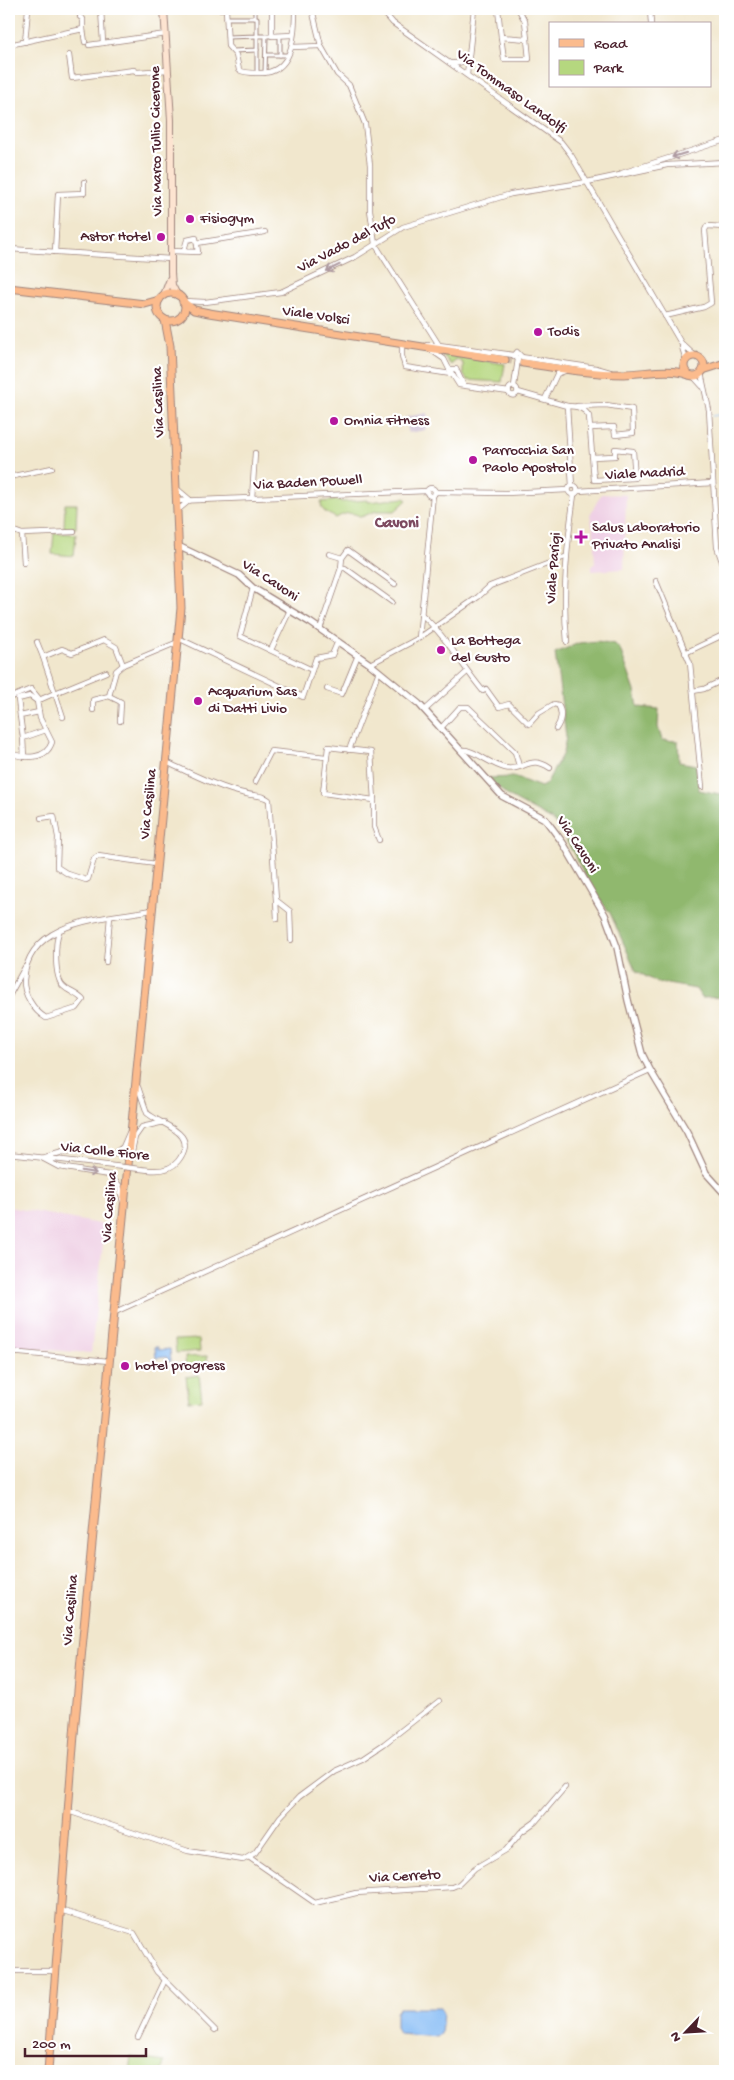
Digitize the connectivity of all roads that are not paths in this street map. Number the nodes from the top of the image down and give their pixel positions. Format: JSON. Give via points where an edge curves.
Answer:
{"nodes":[{"id":1,"x":28,"y":9,"type":"edge"},
{"id":2,"x":101,"y":9,"type":"edge"},
{"id":3,"x":164,"y":9,"type":"edge"},
{"id":4,"x":186,"y":9,"type":"edge"},
{"id":5,"x":226,"y":9,"type":"edge"},
{"id":6,"x":272,"y":9,"type":"edge"},
{"id":7,"x":295,"y":9,"type":"edge"},
{"id":8,"x":312,"y":9,"type":"edge"},
{"id":9,"x":381,"y":9,"type":"edge"},
{"id":10,"x":474,"y":9,"type":"edge"},
{"id":11,"x":498,"y":9,"type":"edge"},
{"id":12,"x":516,"y":9,"type":"edge"},
{"id":13,"x":650,"y":9,"type":"edge"},
{"id":14,"x":255,"y":10,"type":"dead end"},
{"id":15,"x":80,"y":17,"type":"dead end"},
{"id":16,"x":226,"y":18,"type":"junction"},
{"id":17,"x":255,"y":18,"type":"junction"},
{"id":18,"x":651,"y":22,"type":"edge"},
{"id":19,"x":83,"y":29,"type":"junction"},
{"id":20,"x":166,"y":34,"type":"junction"},
{"id":21,"x":292,"y":35,"type":"junction"},
{"id":22,"x":227,"y":36,"type":"junction"},
{"id":23,"x":257,"y":36,"type":"junction"},
{"id":24,"x":269,"y":36,"type":"junction"},
{"id":25,"x":280,"y":36,"type":"junction"},
{"id":26,"x":501,"y":38,"type":"junction"},
{"id":27,"x":527,"y":39,"type":"junction"},
{"id":28,"x":25,"y":42,"type":"junction"},
{"id":29,"x":103,"y":43,"type":"junction"},
{"id":30,"x":9,"y":45,"type":"edge"},
{"id":31,"x":321,"y":46,"type":"junction"},
{"id":32,"x":292,"y":47,"type":"junction"},
{"id":33,"x":257,"y":50,"type":"junction"},
{"id":34,"x":232,"y":51,"type":"junction"},
{"id":35,"x":469,"y":54,"type":"junction"},
{"id":36,"x":69,"y":55,"type":"dead end"},
{"id":37,"x":266,"y":55,"type":"junction"},
{"id":38,"x":280,"y":55,"type":"junction"},
{"id":39,"x":289,"y":55,"type":"junction"},
{"id":40,"x":450,"y":63,"type":"junction"},
{"id":41,"x":168,"y":70,"type":"junction"},
{"id":42,"x":257,"y":73,"type":"junction"},
{"id":43,"x":265,"y":73,"type":"junction"},
{"id":44,"x":467,"y":75,"type":"junction"},
{"id":45,"x":725,"y":140,"type":"edge"},
{"id":46,"x":725,"y":162,"type":"edge"},
{"id":47,"x":609,"y":178,"type":"junction"},
{"id":48,"x":84,"y":182,"type":"dead end"},
{"id":49,"x":587,"y":182,"type":"junction"},
{"id":50,"x":725,"y":227,"type":"edge"},
{"id":51,"x":265,"y":232,"type":"dead end"},
{"id":52,"x":198,"y":243,"type":"junction"},
{"id":53,"x":375,"y":244,"type":"junction"},
{"id":54,"x":9,"y":249,"type":"edge"},
{"id":55,"x":184,"y":250,"type":"junction"},
{"id":56,"x":170,"y":251,"type":"junction"},
{"id":57,"x":54,"y":252,"type":"junction"},
{"id":58,"x":171,"y":259,"type":"junction"},
{"id":59,"x":171,"y":273,"type":"junction"},
{"id":60,"x":9,"y":288,"type":"edge"},
{"id":61,"x":177,"y":295,"type":"junction"},
{"id":62,"x":162,"y":298,"type":"junction"},
{"id":63,"x":183,"y":302,"type":"junction"},
{"id":64,"x":145,"y":304,"type":"junction"},
{"id":65,"x":201,"y":311,"type":"junction"},
{"id":66,"x":665,"y":316,"type":"junction"},
{"id":67,"x":162,"y":317,"type":"junction"},
{"id":68,"x":179,"y":317,"type":"junction"},
{"id":69,"x":681,"y":343,"type":"junction"},
{"id":70,"x":402,"y":344,"type":"junction"},
{"id":71,"x":439,"y":344,"type":"junction"},
{"id":72,"x":170,"y":346,"type":"junction"},
{"id":73,"x":413,"y":346,"type":"junction"},
{"id":74,"x":427,"y":348,"type":"junction"},
{"id":75,"x":519,"y":358,"type":"junction"},
{"id":76,"x":698,"y":358,"type":"junction"},
{"id":77,"x":505,"y":360,"type":"tunnel mouth"},
{"id":78,"x":685,"y":362,"type":"junction"},
{"id":79,"x":723,"y":364,"type":"edge"},
{"id":80,"x":572,"y":370,"type":"junction"},
{"id":81,"x":666,"y":371,"type":"junction"},
{"id":82,"x":702,"y":371,"type":"junction"},
{"id":83,"x":450,"y":372,"type":"junction"},
{"id":84,"x":614,"y":374,"type":"junction"},
{"id":85,"x":691,"y":375,"type":"junction"},
{"id":86,"x":514,"y":386,"type":"junction"},
{"id":87,"x":706,"y":391,"type":"junction"},
{"id":88,"x":509,"y":392,"type":"junction"},
{"id":89,"x":518,"y":392,"type":"junction"},
{"id":90,"x":544,"y":399,"type":"junction"},
{"id":91,"x":567,"y":406,"type":"junction"},
{"id":92,"x":576,"y":406,"type":"junction"},
{"id":93,"x":590,"y":428,"type":"junction"},
{"id":94,"x":256,"y":453,"type":"dead end"},
{"id":95,"x":592,"y":457,"type":"junction"},
{"id":96,"x":52,"y":468,"type":"dead end"},
{"id":97,"x":9,"y":477,"type":"edge"},
{"id":98,"x":713,"y":483,"type":"junction"},
{"id":99,"x":572,"y":486,"type":"junction"},
{"id":100,"x":175,"y":487,"type":"junction"},
{"id":101,"x":568,"y":490,"type":"junction"},
{"id":102,"x":578,"y":491,"type":"junction"},
{"id":103,"x":434,"y":493,"type":"junction"},
{"id":104,"x":574,"y":495,"type":"junction"},
{"id":105,"x":252,"y":498,"type":"junction"},
{"id":106,"x":190,"y":500,"type":"junction"},
{"id":107,"x":176,"y":501,"type":"junction"},
{"id":108,"x":176,"y":513,"type":"junction"},
{"id":109,"x":9,"y":529,"type":"edge"},
{"id":110,"x":74,"y":532,"type":"dead end"},
{"id":111,"x":22,"y":534,"type":"junction"},
{"id":112,"x":178,"y":546,"type":"junction"},
{"id":113,"x":329,"y":554,"type":"dead end"},
{"id":114,"x":565,"y":557,"type":"junction"},
{"id":115,"x":342,"y":558,"type":"junction"},
{"id":116,"x":24,"y":564,"type":"dead end"},
{"id":117,"x":340,"y":568,"type":"junction"},
{"id":118,"x":725,"y":570,"type":"edge"},
{"id":119,"x":656,"y":581,"type":"dead end"},
{"id":120,"x":395,"y":584,"type":"dead end"},
{"id":121,"x":253,"y":588,"type":"junction"},
{"id":122,"x":392,"y":602,"type":"dead end"},
{"id":123,"x":290,"y":610,"type":"junction"},
{"id":124,"x":421,"y":614,"type":"junction"},
{"id":125,"x":436,"y":627,"type":"junction"},
{"id":126,"x":320,"y":629,"type":"junction"},
{"id":127,"x":725,"y":634,"type":"edge"},
{"id":128,"x":419,"y":638,"type":"junction"},
{"id":129,"x":178,"y":640,"type":"junction"},
{"id":130,"x":338,"y":641,"type":"junction"},
{"id":131,"x":37,"y":642,"type":"dead end"},
{"id":132,"x":567,"y":642,"type":"dead end"},
{"id":133,"x":271,"y":650,"type":"junction"},
{"id":134,"x":686,"y":653,"type":"junction"},
{"id":135,"x":358,"y":655,"type":"junction"},
{"id":136,"x":43,"y":657,"type":"junction"},
{"id":137,"x":370,"y":664,"type":"junction"},
{"id":138,"x":123,"y":665,"type":"junction"},
{"id":139,"x":312,"y":670,"type":"junction"},
{"id":140,"x":379,"y":671,"type":"junction"},
{"id":141,"x":106,"y":672,"type":"dead end"},
{"id":142,"x":467,"y":672,"type":"junction"},
{"id":143,"x":725,"y":679,"type":"edge"},
{"id":144,"x":327,"y":689,"type":"dead end"},
{"id":145,"x":693,"y":691,"type":"junction"},
{"id":146,"x":55,"y":692,"type":"junction"},
{"id":147,"x":109,"y":696,"type":"junction"},
{"id":148,"x":9,"y":697,"type":"edge"},
{"id":149,"x":39,"y":700,"type":"junction"},
{"id":150,"x":93,"y":710,"type":"dead end"},
{"id":151,"x":425,"y":710,"type":"junction"},
{"id":152,"x":39,"y":712,"type":"junction"},
{"id":153,"x":20,"y":716,"type":"junction"},
{"id":154,"x":63,"y":717,"type":"dead end"},
{"id":155,"x":120,"y":721,"type":"dead end"},
{"id":156,"x":441,"y":728,"type":"junction"},
{"id":157,"x":556,"y":728,"type":"dead end"},
{"id":158,"x":46,"y":730,"type":"junction"},
{"id":159,"x":24,"y":738,"type":"junction"},
{"id":160,"x":349,"y":750,"type":"junction"},
{"id":161,"x":461,"y":750,"type":"junction"},
{"id":162,"x":9,"y":753,"type":"edge"},
{"id":163,"x":24,"y":757,"type":"junction"},
{"id":164,"x":326,"y":757,"type":"junction"},
{"id":165,"x":166,"y":762,"type":"junction"},
{"id":166,"x":519,"y":766,"type":"junction"},
{"id":167,"x":550,"y":768,"type":"dead end"},
{"id":168,"x":255,"y":782,"type":"dead end"},
{"id":169,"x":702,"y":787,"type":"dead end"},
{"id":170,"x":374,"y":800,"type":"junction"},
{"id":171,"x":42,"y":818,"type":"dead end"},
{"id":172,"x":379,"y":840,"type":"dead end"},
{"id":173,"x":156,"y":864,"type":"junction"},
{"id":174,"x":276,"y":900,"type":"junction"},
{"id":175,"x":152,"y":910,"type":"junction"},
{"id":176,"x":110,"y":917,"type":"junction"},
{"id":177,"x":277,"y":919,"type":"dead end"},
{"id":178,"x":59,"y":932,"type":"junction"},
{"id":179,"x":291,"y":940,"type":"dead end"},
{"id":180,"x":29,"y":961,"type":"junction"},
{"id":181,"x":106,"y":962,"type":"dead end"},
{"id":182,"x":9,"y":996,"type":"edge"},
{"id":183,"x":650,"y":1070,"type":"junction"},
{"id":184,"x":136,"y":1076,"type":"junction"},
{"id":185,"x":165,"y":1122,"type":"junction"},
{"id":186,"x":132,"y":1124,"type":"junction"},
{"id":187,"x":9,"y":1154,"type":"edge"},
{"id":188,"x":42,"y":1158,"type":"junction"},
{"id":189,"x":127,"y":1176,"type":"junction"},
{"id":190,"x":725,"y":1194,"type":"edge"},
{"id":191,"x":124,"y":1208,"type":"junction"},
{"id":192,"x":113,"y":1313,"type":"junction"},
{"id":193,"x":9,"y":1352,"type":"edge"},
{"id":194,"x":109,"y":1361,"type":"junction"},
{"id":195,"x":439,"y":1701,"type":"dead end"},
{"id":196,"x":565,"y":1787,"type":"dead end"},
{"id":197,"x":68,"y":1811,"type":"junction"},
{"id":198,"x":250,"y":1858,"type":"junction"},
{"id":199,"x":60,"y":1910,"type":"junction"},
{"id":200,"x":9,"y":1971,"type":"edge"},
{"id":201,"x":55,"y":1971,"type":"junction"},
{"id":202,"x":165,"y":1980,"type":"junction"},
{"id":203,"x":215,"y":2030,"type":"dead end"},
{"id":204,"x":138,"y":2037,"type":"dead end"},
{"id":205,"x":48,"y":2071,"type":"edge"}],
"edges":[{"from":1,"to":28,"type":"street"},
{"from":2,"to":29,"type":"street"},
{"from":3,"to":20,"type":"main road","name":"Via Marco Tullio Cicerone"},
{"from":4,"to":5,"type":"street"},
{"from":5,"to":16,"type":"street"},
{"from":6,"to":24,"type":"street"},
{"from":7,"to":21,"type":"street"},
{"from":8,"to":31,"type":"street"},
{"from":9,"to":40,"type":"street","name":"Via Tommaso Landolfi","via":[[393,23]]},
{"from":10,"to":35,"type":"street"},
{"from":11,"to":26,"type":"street"},
{"from":12,"to":27,"type":"street","via":[[524,21]]},
{"from":13,"to":18,"type":"street"},
{"from":14,"to":17,"type":"street"},
{"from":15,"to":19,"type":"street"},
{"from":16,"to":17,"type":"street"},
{"from":16,"to":22,"type":"street"},
{"from":17,"to":23,"type":"street"},
{"from":19,"to":28,"type":"street"},
{"from":19,"to":29,"type":"street","via":[[87,44]]},
{"from":20,"to":29,"type":"street"},
{"from":20,"to":41,"type":"main road","name":"Via Marco Tullio Cicerone"},
{"from":21,"to":25,"type":"street"},
{"from":21,"to":32,"type":"street"},
{"from":22,"to":23,"type":"street"},
{"from":22,"to":34,"type":"street"},
{"from":23,"to":24,"type":"street"},
{"from":23,"to":33,"type":"street"},
{"from":24,"to":25,"type":"street"},
{"from":24,"to":37,"type":"street"},
{"from":25,"to":38,"type":"street"},
{"from":26,"to":27,"type":"street"},
{"from":26,"to":27,"type":"street","via":[[504,59],[528,59]]},
{"from":28,"to":30,"type":"street"},
{"from":31,"to":32,"type":"street"},
{"from":31,"to":53,"type":"street","via":[[337,74],[348,85],[365,124]]},
{"from":32,"to":39,"type":"street"},
{"from":33,"to":34,"type":"street"},
{"from":33,"to":42,"type":"street"},
{"from":34,"to":42,"type":"street","via":[[239,70]]},
{"from":35,"to":40,"type":"street","via":[[465,61]]},
{"from":35,"to":44,"type":"street"},
{"from":36,"to":41,"type":"street","via":[[72,78],[134,70]]},
{"from":37,"to":38,"type":"street"},
{"from":37,"to":43,"type":"street"},
{"from":38,"to":39,"type":"street"},
{"from":39,"to":43,"type":"street","via":[[283,66]]},
{"from":40,"to":44,"type":"street","name":"Via Tommaso Landolfi"},
{"from":41,"to":56,"type":"main road","name":"Via Marco Tullio Cicerone"},
{"from":42,"to":43,"type":"street"},
{"from":44,"to":49,"type":"street","name":"Via Tommaso Landolfi","via":[[561,142]]},
{"from":45,"to":47,"type":"street","name":"Via Vado del Tufo","one_way":true},
{"from":46,"to":47,"type":"street","name":"Via Vado del Tufo","via":[[674,164]]},
{"from":47,"to":49,"type":"street","name":"Via Vado del Tufo"},
{"from":48,"to":57,"type":"street","via":[[84,193],[58,194]]},
{"from":49,"to":53,"type":"street","name":"Via Vado del Tufo","via":[[511,194],[403,226]]},
{"from":49,"to":66,"type":"street","name":"Via Tommaso Landolfi"},
{"from":50,"to":66,"type":"street","via":[[713,225],[705,230],[711,303]]},
{"from":51,"to":52,"type":"street"},
{"from":52,"to":55,"type":"street","via":[[198,252]]},
{"from":52,"to":55,"type":"street","via":[[196,238],[190,238],[186,240]]},
{"from":53,"to":63,"type":"street","name":"Via Vado del Tufo","one_way":true,"via":[[281,292]]},
{"from":53,"to":71,"type":"street"},
{"from":54,"to":57,"type":"street"},
{"from":55,"to":56,"type":"street"},
{"from":56,"to":58,"type":"main road","name":"Via Marco Tullio Cicerone"},
{"from":57,"to":58,"type":"street"},
{"from":58,"to":59,"type":"main road","name":"Via Marco Tullio Cicerone"},
{"from":59,"to":61,"type":"main road","name":"Via Marco Tullio Cicerone"},
{"from":59,"to":62,"type":"main road","name":"Via Marco Tullio Cicerone"},
{"from":60,"to":64,"type":"main road"},
{"from":61,"to":62,"type":"main road"},
{"from":61,"to":63,"type":"main road"},
{"from":62,"to":64,"type":"main road"},
{"from":62,"to":67,"type":"main road","via":[[157,309]]},
{"from":63,"to":65,"type":"main road","name":"Viale Volsci"},
{"from":63,"to":68,"type":"main road"},
{"from":64,"to":67,"type":"main road"},
{"from":65,"to":68,"type":"main road","name":"Viale Volsci"},
{"from":65,"to":70,"type":"main road","name":"Viale Volsci"},
{"from":66,"to":69,"type":"street","name":"Via Tommaso Landolfi"},
{"from":67,"to":68,"type":"main road"},
{"from":67,"to":72,"type":"main road","name":"Via Casilina"},
{"from":68,"to":72,"type":"main road","name":"Via Casilina"},
{"from":69,"to":76,"type":"street","name":"Via Tommaso Landolfi"},
{"from":69,"to":78,"type":"street","name":"Via Tommaso Landolfi"},
{"from":70,"to":73,"type":"main road","name":"Viale Volsci"},
{"from":70,"to":83,"type":"street","via":[[405,367]]},
{"from":71,"to":73,"type":"street"},
{"from":71,"to":75,"type":"street"},
{"from":72,"to":100,"type":"main road","name":"Via Casilina"},
{"from":73,"to":74,"type":"main road","name":"Viale Volsci"},
{"from":74,"to":77,"type":"main road","name":"Viale Volsci"},
{"from":74,"to":83,"type":"street","via":[[444,359]]},
{"from":75,"to":80,"type":"main road"},
{"from":75,"to":84,"type":"street","via":[[596,368]]},
{"from":75,"to":86,"type":"street"},
{"from":76,"to":78,"type":"main road"},
{"from":76,"to":79,"type":"main road"},
{"from":76,"to":82,"type":"main road"},
{"from":78,"to":81,"type":"main road"},
{"from":78,"to":85,"type":"main road","via":[[684,369]]},
{"from":79,"to":82,"type":"main road"},
{"from":80,"to":84,"type":"main road"},
{"from":80,"to":90,"type":"street","via":[[557,374]]},
{"from":81,"to":84,"type":"main road"},
{"from":81,"to":85,"type":"main road"},
{"from":82,"to":85,"type":"main road"},
{"from":82,"to":87,"type":"street"},
{"from":83,"to":88,"type":"street","via":[[456,369],[464,384]]},
{"from":85,"to":87,"type":"street"},
{"from":86,"to":88,"type":"street"},
{"from":86,"to":89,"type":"street"},
{"from":87,"to":98,"type":"street"},
{"from":88,"to":89,"type":"street","via":[[513,395]]},
{"from":89,"to":90,"type":"street"},
{"from":90,"to":91,"type":"street"},
{"from":91,"to":92,"type":"street"},
{"from":91,"to":99,"type":"street"},
{"from":92,"to":93,"type":"street","via":[[589,416]]},
{"from":92,"to":93,"type":"street","via":[[606,404],[632,409],[633,433],[614,435],[614,427]]},
{"from":93,"to":95,"type":"street"},
{"from":94,"to":105,"type":"street"},
{"from":95,"to":95,"type":"street","via":[[615,456],[615,449],[633,451],[635,478],[594,480]]},
{"from":96,"to":97,"type":"street"},
{"from":98,"to":102,"type":"street","name":"Viale Madrid"},
{"from":98,"to":118,"type":"street","via":[[717,547]]},
{"from":99,"to":101,"type":"street"},
{"from":99,"to":102,"type":"street"},
{"from":100,"to":106,"type":"street"},
{"from":100,"to":107,"type":"main road","name":"Via Casilina"},
{"from":101,"to":103,"type":"street"},
{"from":101,"to":104,"type":"street"},
{"from":102,"to":104,"type":"street"},
{"from":103,"to":105,"type":"street","name":"Via Baden Powell"},
{"from":103,"to":124,"type":"street"},
{"from":104,"to":114,"type":"street","name":"Viale Parigi"},
{"from":105,"to":106,"type":"street","name":"Via Baden Powell"},
{"from":106,"to":107,"type":"street","name":"Via Baden Powell"},
{"from":106,"to":108,"type":"street"},
{"from":107,"to":108,"type":"main road","name":"Via Casilina"},
{"from":108,"to":112,"type":"main road","name":"Via Casilina"},
{"from":109,"to":111,"type":"street"},
{"from":110,"to":111,"type":"street"},
{"from":111,"to":116,"type":"street"},
{"from":112,"to":121,"type":"street","name":"Via Cavoni","via":[[220,564]]},
{"from":112,"to":129,"type":"main road","name":"Via Casilina","via":[[181,608]]},
{"from":113,"to":115,"type":"street"},
{"from":114,"to":125,"type":"street","via":[[490,586]]},
{"from":114,"to":132,"type":"street","name":"Viale Parigi","via":[[563,606]]},
{"from":115,"to":117,"type":"street"},
{"from":115,"to":120,"type":"street","via":[[348,550]]},
{"from":117,"to":122,"type":"street"},
{"from":117,"to":126,"type":"street"},
{"from":119,"to":134,"type":"street"},
{"from":121,"to":123,"type":"street","name":"Via Cavoni"},
{"from":121,"to":133,"type":"street","via":[[240,636]]},
{"from":123,"to":126,"type":"street","name":"Via Cavoni"},
{"from":123,"to":133,"type":"street"},
{"from":124,"to":125,"type":"street"},
{"from":124,"to":128,"type":"street"},
{"from":125,"to":128,"type":"street"},
{"from":125,"to":142,"type":"street"},
{"from":126,"to":130,"type":"street","name":"Via Cavoni"},
{"from":127,"to":134,"type":"street"},
{"from":128,"to":137,"type":"street"},
{"from":129,"to":138,"type":"street"},
{"from":129,"to":139,"type":"street","via":[[303,696]]},
{"from":129,"to":165,"type":"main road","name":"Via Casilina"},
{"from":130,"to":135,"type":"street","name":"Via Cavoni"},
{"from":130,"to":139,"type":"street","via":[[332,655],[316,658]]},
{"from":131,"to":136,"type":"street"},
{"from":133,"to":139,"type":"street"},
{"from":134,"to":145,"type":"street"},
{"from":135,"to":137,"type":"street","name":"Via Cavoni"},
{"from":135,"to":144,"type":"street","via":[[342,694]]},
{"from":136,"to":138,"type":"street","via":[[62,649],[72,653],[104,640],[116,647]]},
{"from":136,"to":146,"type":"street"},
{"from":137,"to":140,"type":"street","name":"Via Cavoni"},
{"from":138,"to":147,"type":"street","via":[[116,671]]},
{"from":140,"to":151,"type":"street","name":"Via Cavoni"},
{"from":140,"to":160,"type":"street"},
{"from":141,"to":146,"type":"street"},
{"from":142,"to":151,"type":"street"},
{"from":142,"to":157,"type":"street","via":[[483,691],[486,689],[499,707],[509,704],[529,724],[543,711],[558,705],[560,724]]},
{"from":143,"to":145,"type":"street"},
{"from":145,"to":169,"type":"street"},
{"from":146,"to":149,"type":"street"},
{"from":146,"to":154,"type":"street"},
{"from":147,"to":150,"type":"street","via":[[93,700]]},
{"from":147,"to":155,"type":"street","via":[[120,702]]},
{"from":148,"to":149,"type":"street","via":[[31,689]]},
{"from":149,"to":152,"type":"street"},
{"from":149,"to":153,"type":"street","via":[[33,696],[18,699]]},
{"from":151,"to":156,"type":"street","name":"Via Cavoni"},
{"from":152,"to":153,"type":"street"},
{"from":152,"to":158,"type":"street"},
{"from":153,"to":159,"type":"street"},
{"from":156,"to":161,"type":"street","name":"Via Cavoni"},
{"from":156,"to":166,"type":"street","via":[[460,708],[468,707],[516,752]]},
{"from":158,"to":159,"type":"street"},
{"from":158,"to":163,"type":"street","via":[[52,742],[50,747],[37,756]]},
{"from":159,"to":163,"type":"street"},
{"from":160,"to":164,"type":"street","via":[[328,747]]},
{"from":160,"to":170,"type":"street","via":[[371,752]]},
{"from":161,"to":166,"type":"street","via":[[468,750],[504,768]]},
{"from":161,"to":183,"type":"street","name":"Via Cavoni","via":[[502,796],[545,819],[597,900],[617,947],[642,1054]]},
{"from":162,"to":163,"type":"street"},
{"from":164,"to":168,"type":"street","via":[[271,751]]},
{"from":164,"to":170,"type":"street","via":[[323,792]]},
{"from":165,"to":173,"type":"main road","name":"Via Casilina"},
{"from":165,"to":174,"type":"street","via":[[227,788],[269,800]]},
{"from":166,"to":167,"type":"street","via":[[541,762]]},
{"from":170,"to":172,"type":"street","via":[[374,827]]},
{"from":171,"to":173,"type":"street","via":[[54,816],[58,837],[57,867],[68,874],[88,879],[98,856]]},
{"from":173,"to":175,"type":"main road","name":"Via Casilina"},
{"from":174,"to":177,"type":"street"},
{"from":174,"to":179,"type":"street","via":[[290,912]]},
{"from":175,"to":176,"type":"street"},
{"from":175,"to":184,"type":"main road","name":"Via Casilina"},
{"from":176,"to":178,"type":"street","via":[[82,921]]},
{"from":176,"to":181,"type":"street"},
{"from":178,"to":180,"type":"street","via":[[38,943]]},
{"from":178,"to":180,"type":"street","via":[[55,941],[58,979],[83,1000],[77,1008],[46,1018],[38,1013],[27,996],[24,984]]},
{"from":180,"to":182,"type":"street"},
{"from":183,"to":190,"type":"street","name":"Via Cavoni","via":[[687,1132],[703,1167]]},
{"from":183,"to":192,"type":"street"},
{"from":184,"to":185,"type":"street","name":"Via Colle Fiore","via":[[145,1110]]},
{"from":184,"to":186,"type":"main road","name":"Via Casilina"},
{"from":185,"to":188,"type":"street","name":"Via Colle Fiore","bridge":true,"via":[[175,1128],[183,1145],[182,1155],[168,1168],[149,1170]]},
{"from":185,"to":189,"type":"street","via":[[139,1129]]},
{"from":186,"to":188,"type":"street","via":[[123,1147],[116,1153],[63,1152]]},
{"from":186,"to":189,"type":"main road","name":"Via Casilina"},
{"from":187,"to":188,"type":"street","name":"Via Colle Fiore"},
{"from":188,"to":191,"type":"street","one_way":true,"via":[[59,1167],[109,1175],[119,1185]]},
{"from":189,"to":191,"type":"main road","name":"Via Casilina"},
{"from":191,"to":192,"type":"main road","name":"Via Casilina"},
{"from":192,"to":194,"type":"main road","name":"Via Casilina"},
{"from":193,"to":194,"type":"street"},
{"from":194,"to":197,"type":"main road","name":"Via Casilina"},
{"from":195,"to":198,"type":"street","via":[[384,1744],[334,1772],[299,1797]]},
{"from":196,"to":198,"type":"street","name":"Via Cerreto","via":[[506,1850],[475,1868],[452,1887],[356,1893],[316,1903]]},
{"from":197,"to":198,"type":"street","via":[[188,1851],[233,1860]]},
{"from":197,"to":199,"type":"main road","name":"Via Casilina"},
{"from":199,"to":201,"type":"main road","name":"Via Casilina"},
{"from":199,"to":202,"type":"street","via":[[132,1931]]},
{"from":200,"to":201,"type":"street"},
{"from":201,"to":205,"type":"main road","name":"Via Casilina"},
{"from":202,"to":203,"type":"street"},
{"from":202,"to":204,"type":"street"}]}
